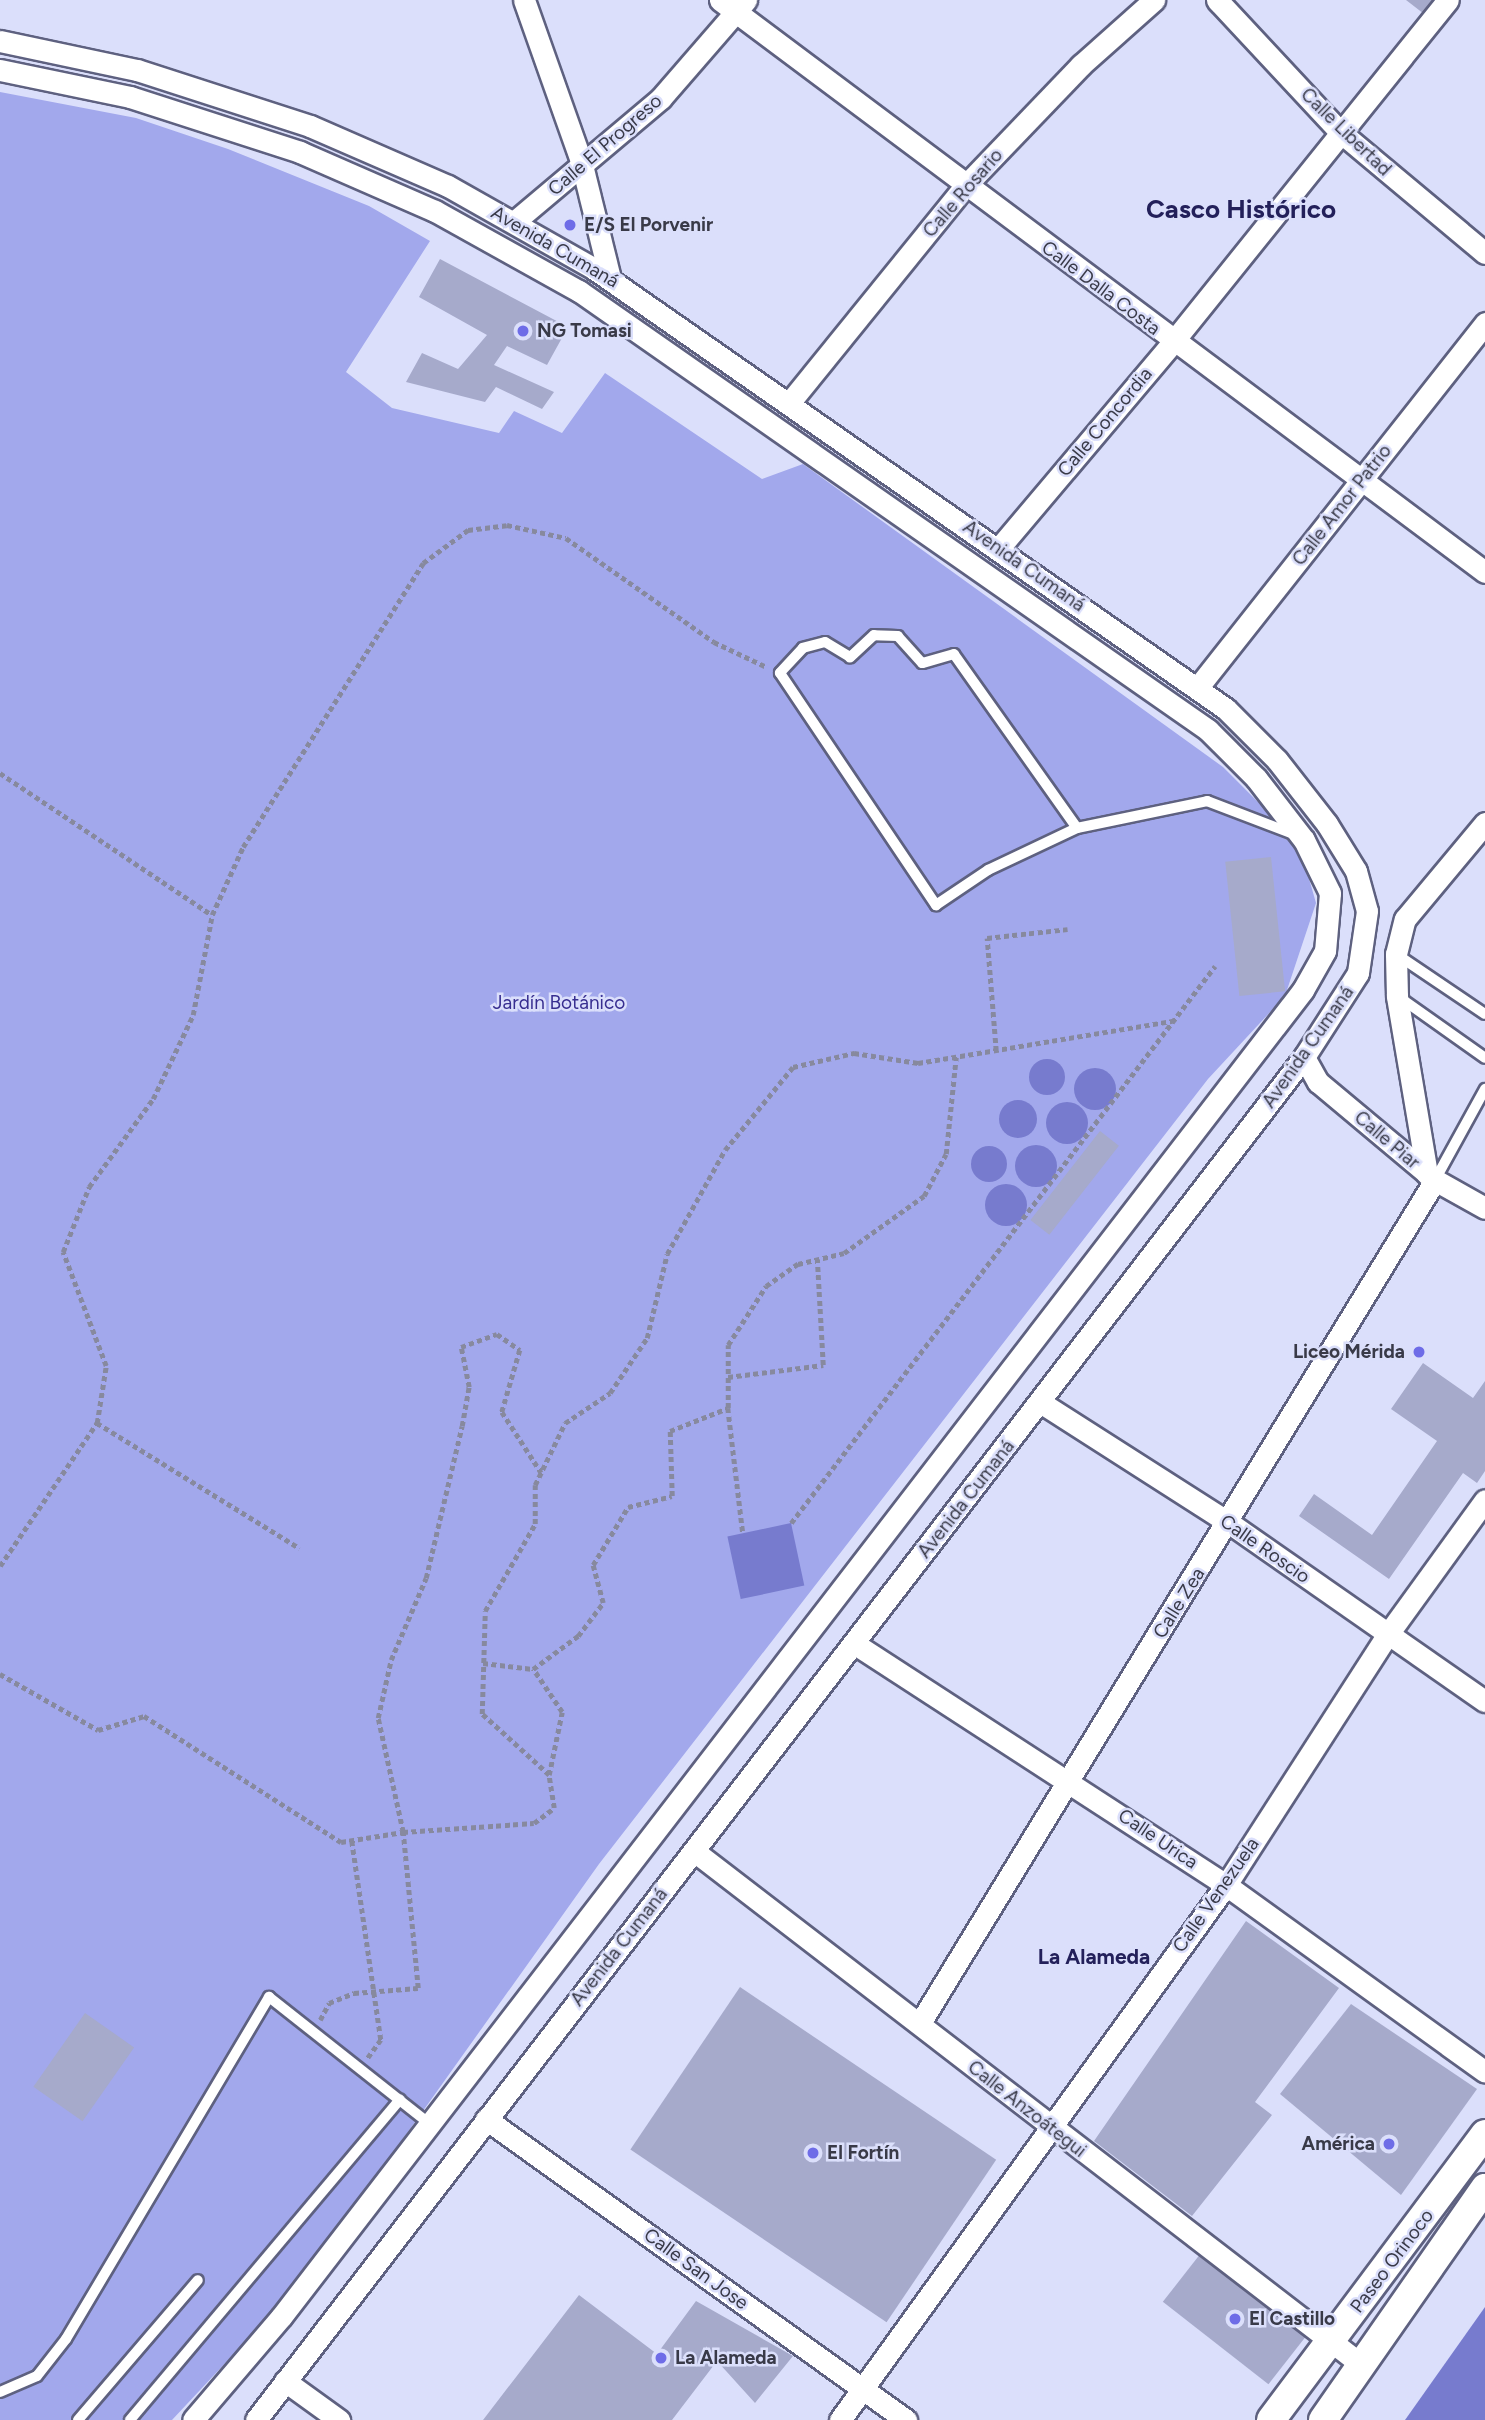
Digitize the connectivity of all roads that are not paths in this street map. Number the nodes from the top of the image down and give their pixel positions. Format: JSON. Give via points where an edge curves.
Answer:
{"nodes":[{"id":1,"x":524,"y":0,"type":"edge"},
{"id":2,"x":1154,"y":0,"type":"edge"},
{"id":3,"x":1217,"y":0,"type":"edge"},
{"id":4,"x":1448,"y":0,"type":"edge"},
{"id":5,"x":734,"y":4,"type":"edge"},
{"id":6,"x":0,"y":41,"type":"edge"},
{"id":7,"x":0,"y":69,"type":"edge"},
{"id":8,"x":1339,"y":131,"type":"junction"},
{"id":9,"x":581,"y":161,"type":"junction"},
{"id":10,"x":966,"y":185,"type":"junction"},
{"id":11,"x":514,"y":222,"type":"junction"},
{"id":12,"x":1485,"y":253,"type":"edge"},
{"id":13,"x":610,"y":278,"type":"junction"},
{"id":14,"x":1485,"y":323,"type":"edge"},
{"id":15,"x":1172,"y":343,"type":"junction"},
{"id":16,"x":790,"y":402,"type":"junction"},
{"id":17,"x":1361,"y":481,"type":"junction"},
{"id":18,"x":999,"y":548,"type":"junction"},
{"id":19,"x":1485,"y":572,"type":"edge"},
{"id":20,"x":1198,"y":687,"type":"junction"},
{"id":21,"x":1485,"y":823,"type":"edge"},
{"id":22,"x":1077,"y":828,"type":"junction"},
{"id":23,"x":1304,"y":840,"type":"junction"},
{"id":24,"x":1396,"y":954,"type":"junction"},
{"id":25,"x":1397,"y":996,"type":"junction"},
{"id":26,"x":1485,"y":1014,"type":"edge"},
{"id":27,"x":1304,"y":1057,"type":"junction"},
{"id":28,"x":1485,"y":1058,"type":"edge"},
{"id":29,"x":1485,"y":1089,"type":"edge"},
{"id":30,"x":1431,"y":1177,"type":"junction"},
{"id":31,"x":1485,"y":1208,"type":"edge"},
{"id":32,"x":1040,"y":1402,"type":"junction"},
{"id":33,"x":1485,"y":1500,"type":"edge"},
{"id":34,"x":1228,"y":1522,"type":"junction"},
{"id":35,"x":1388,"y":1634,"type":"junction"},
{"id":36,"x":855,"y":1644,"type":"junction"},
{"id":37,"x":1485,"y":1701,"type":"edge"},
{"id":38,"x":1070,"y":1780,"type":"junction"},
{"id":39,"x":694,"y":1851,"type":"junction"},
{"id":40,"x":1226,"y":1885,"type":"junction"},
{"id":41,"x":920,"y":2023,"type":"junction"},
{"id":42,"x":1485,"y":2072,"type":"edge"},
{"id":43,"x":400,"y":2099,"type":"junction"},
{"id":44,"x":486,"y":2119,"type":"junction"},
{"id":45,"x":430,"y":2124,"type":"junction"},
{"id":46,"x":1048,"y":2127,"type":"junction"},
{"id":47,"x":1485,"y":2134,"type":"edge"},
{"id":48,"x":1485,"y":2188,"type":"edge"},
{"id":49,"x":198,"y":2280,"type":"dead end"},
{"id":50,"x":1330,"y":2343,"type":"junction"},
{"id":51,"x":1362,"y":2365,"type":"junction"},
{"id":52,"x":285,"y":2381,"type":"junction"},
{"id":53,"x":862,"y":2388,"type":"junction"},
{"id":54,"x":0,"y":2392,"type":"edge"},
{"id":55,"x":78,"y":2420,"type":"edge"},
{"id":56,"x":130,"y":2420,"type":"edge"},
{"id":57,"x":193,"y":2420,"type":"edge"},
{"id":58,"x":256,"y":2420,"type":"edge"},
{"id":59,"x":339,"y":2420,"type":"edge"},
{"id":60,"x":840,"y":2420,"type":"edge"},
{"id":61,"x":906,"y":2420,"type":"edge"},
{"id":62,"x":1271,"y":2420,"type":"edge"},
{"id":63,"x":1323,"y":2420,"type":"edge"}],
"edges":[{"from":1,"to":9,"type":"street"},
{"from":2,"to":10,"type":"street","name":"Calle Rosario","via":[[1081,65]]},
{"from":3,"to":8,"type":"street","name":"Calle Libertad"},
{"from":4,"to":8,"type":"street","name":"Calle Concordia"},
{"from":5,"to":9,"type":"street","name":"Calle El Progreso","via":[[661,98]]},
{"from":5,"to":10,"type":"street","name":"Calle Dalla Costa"},
{"from":6,"to":11,"type":"street","name":"Avenida Cumaná","via":[[136,71],[255,106],[357,145]]},
{"from":7,"to":23,"type":"street","name":"Avenida Cumaná","via":[[130,97],[300,152],[435,211],[539,268],[641,332],[1182,710],[1256,778]]},
{"from":8,"to":12,"type":"street","name":"Calle Libertad"},
{"from":8,"to":15,"type":"street","name":"Calle Concordia"},
{"from":9,"to":11,"type":"street","name":"Calle El Progreso","via":[[562,186]]},
{"from":9,"to":13,"type":"street"},
{"from":10,"to":15,"type":"street","name":"Calle Dalla Costa"},
{"from":10,"to":16,"type":"street","name":"Calle Rosario"},
{"from":11,"to":13,"type":"street","name":"Avenida Cumaná"},
{"from":13,"to":16,"type":"street","name":"Avenida Cumaná"},
{"from":14,"to":17,"type":"street","name":"Calle Amor Patrio"},
{"from":15,"to":17,"type":"street","name":"Calle Dalla Costa"},
{"from":15,"to":18,"type":"street","name":"Calle Concordia"},
{"from":16,"to":18,"type":"street","name":"Avenida Cumaná"},
{"from":17,"to":19,"type":"street","name":"Calle Dalla Costa"},
{"from":17,"to":20,"type":"street","name":"Calle Amor Patrio"},
{"from":18,"to":20,"type":"street","name":"Avenida Cumaná"},
{"from":20,"to":27,"type":"street","name":"Avenida Cumaná","via":[[1249,732],[1307,797],[1342,846],[1364,892],[1367,934],[1361,965]]},
{"from":21,"to":24,"type":"street","via":[[1405,919]]},
{"from":22,"to":22,"type":"lane","via":[[954,654],[922,663],[898,636],[874,635],[850,657],[825,642],[803,648],[780,673],[936,905],[988,870]]},
{"from":22,"to":23,"type":"lane","via":[[1207,801],[1267,820]]},
{"from":23,"to":45,"type":"street","name":"Avenida Cumaná","via":[[1326,875],[1331,914],[1325,951],[1303,990]]},
{"from":24,"to":25,"type":"street"},
{"from":24,"to":26,"type":"lane"},
{"from":25,"to":28,"type":"lane"},
{"from":25,"to":30,"type":"street"},
{"from":27,"to":30,"type":"street","name":"Calle Piar","via":[[1318,1082]]},
{"from":27,"to":32,"type":"street","name":"Avenida Cumaná"},
{"from":29,"to":30,"type":"lane"},
{"from":30,"to":31,"type":"street","name":"Calle Piar"},
{"from":30,"to":34,"type":"street","name":"Calle Zea"},
{"from":32,"to":34,"type":"street","name":"Calle Roscio"},
{"from":32,"to":36,"type":"street","name":"Avenida Cumaná"},
{"from":33,"to":35,"type":"street","name":"Calle Venezuela"},
{"from":34,"to":35,"type":"street","name":"Calle Roscio"},
{"from":34,"to":38,"type":"street","name":"Calle Zea"},
{"from":35,"to":37,"type":"street","name":"Calle Roscio"},
{"from":35,"to":40,"type":"street","name":"Calle Venezuela"},
{"from":36,"to":38,"type":"street","name":"Calle Urica"},
{"from":36,"to":39,"type":"street","name":"Avenida Cumaná"},
{"from":38,"to":40,"type":"street","name":"Calle Urica"},
{"from":38,"to":41,"type":"street","name":"Calle Zea"},
{"from":39,"to":41,"type":"street","name":"Calle Anzoátegui"},
{"from":39,"to":44,"type":"street","name":"Avenida Cumaná"},
{"from":40,"to":42,"type":"street","name":"Calle Urica"},
{"from":40,"to":46,"type":"street","name":"Calle Venezuela"},
{"from":41,"to":46,"type":"street","name":"Calle Anzoátegui"},
{"from":43,"to":45,"type":"lane"},
{"from":43,"to":54,"type":"lane","via":[[268,1997],[66,2339],[37,2376]]},
{"from":43,"to":56,"type":"lane"},
{"from":44,"to":52,"type":"street","name":"Avenida Cumaná"},
{"from":44,"to":53,"type":"street","name":"Calle San Jose"},
{"from":45,"to":57,"type":"street","name":"Avenida Cumaná"},
{"from":46,"to":50,"type":"street","name":"Calle Anzoátegui"},
{"from":46,"to":53,"type":"street","name":"Calle Venezuela"},
{"from":47,"to":50,"type":"street","name":"Paseo Orinoco"},
{"from":48,"to":51,"type":"street","name":"Paseo Orinoco"},
{"from":49,"to":55,"type":"lane"},
{"from":50,"to":51,"type":"street","name":"Calle Anzoátegui"},
{"from":50,"to":62,"type":"street","name":"Paseo Orinoco"},
{"from":51,"to":63,"type":"street","name":"Paseo Orinoco"},
{"from":52,"to":58,"type":"street","name":"Avenida Cumaná"},
{"from":52,"to":59,"type":"street"},
{"from":53,"to":60,"type":"street","name":"Calle Venezuela"},
{"from":53,"to":61,"type":"street","name":"Calle San Jose"}]}
